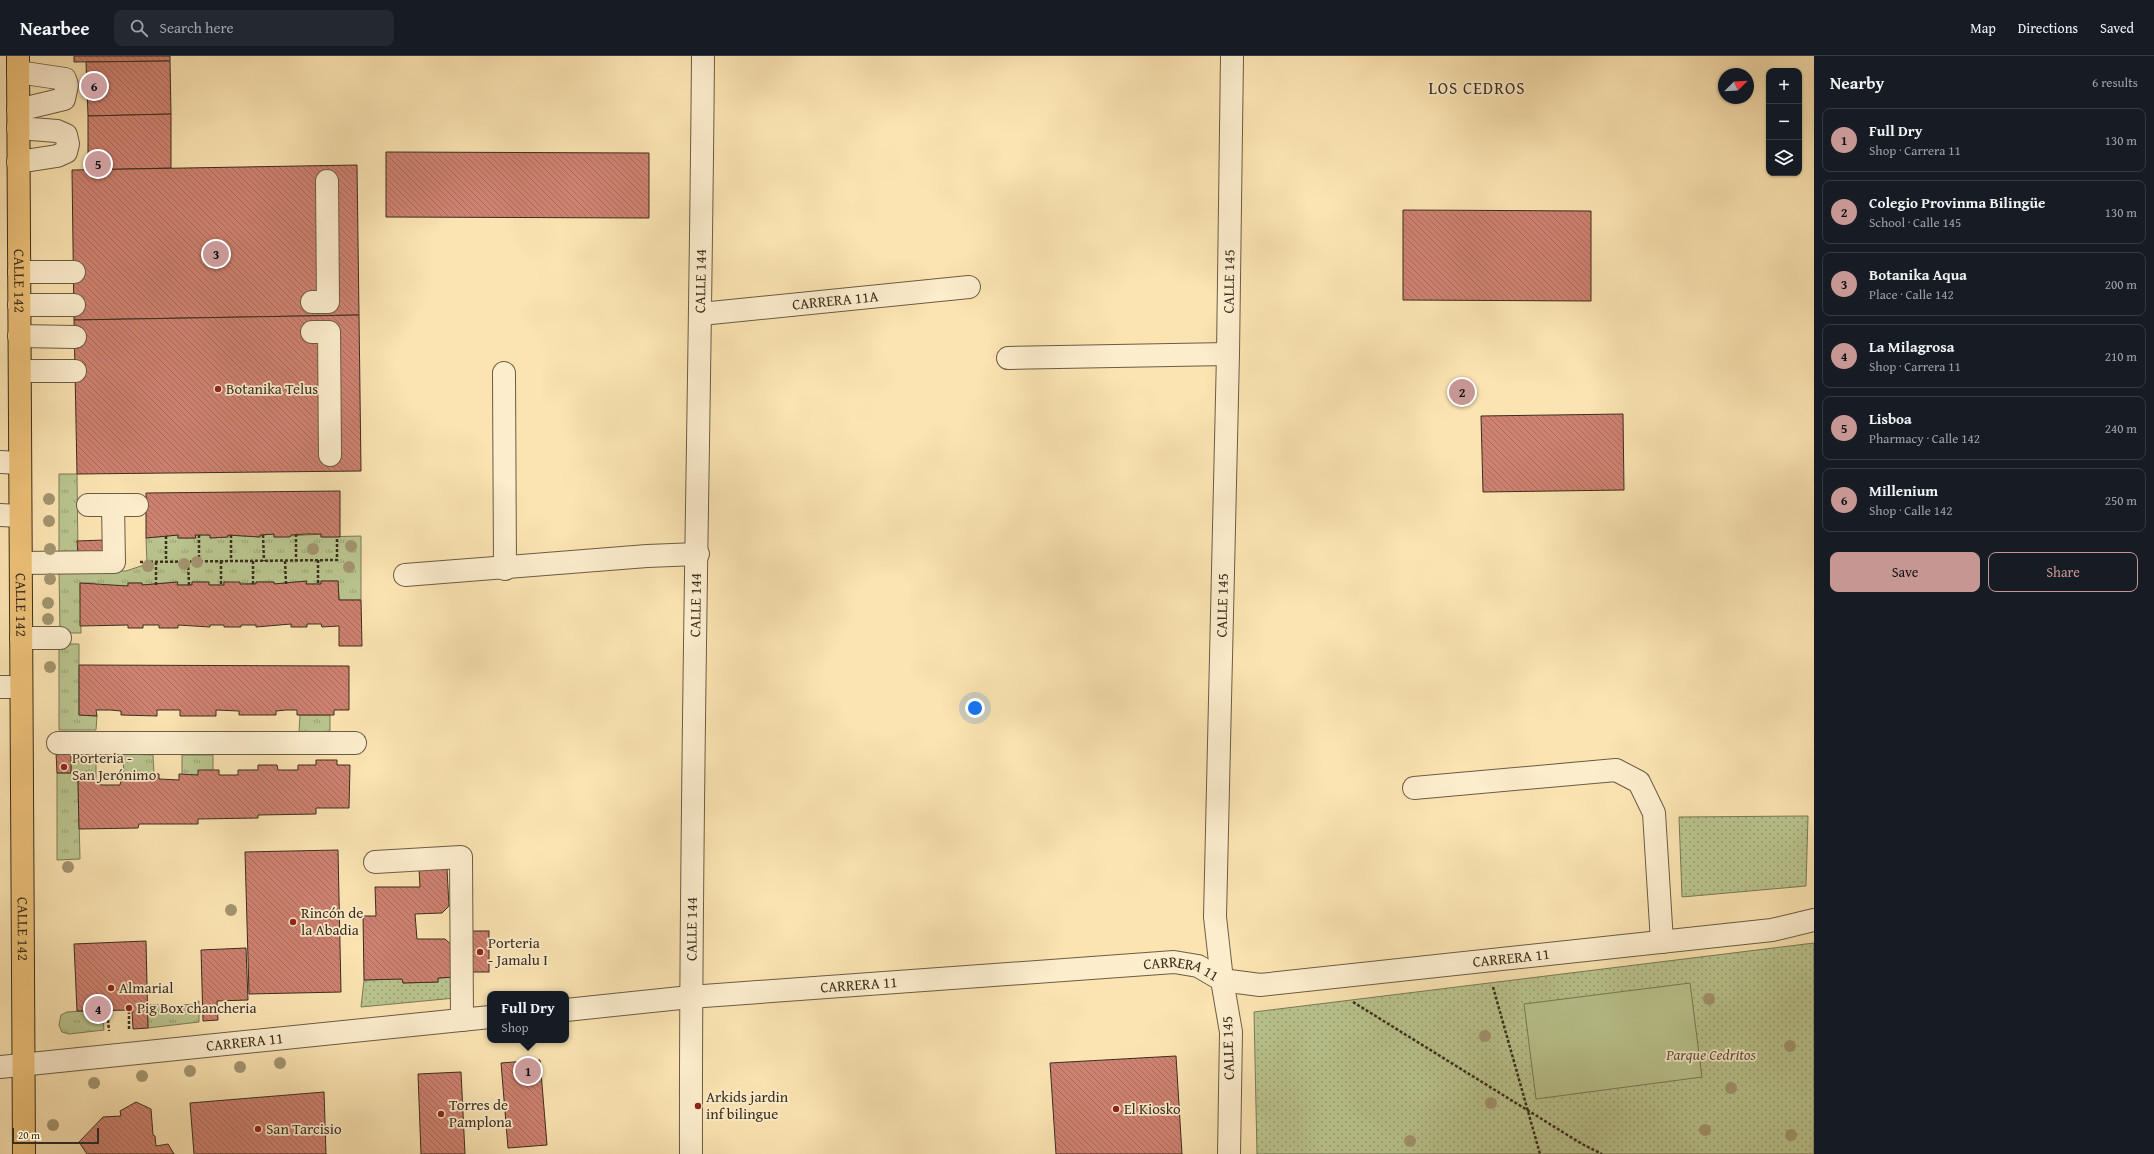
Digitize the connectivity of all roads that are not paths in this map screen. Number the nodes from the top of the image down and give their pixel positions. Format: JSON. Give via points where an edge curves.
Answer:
{"nodes":[{"id":1,"x":703,"y":56,"type":"edge"},
{"id":2,"x":1232,"y":56,"type":"edge"},
{"id":3,"x":18,"y":64,"type":"edge"},
{"id":4,"x":18,"y":119,"type":"junction"},
{"id":5,"x":12,"y":164,"type":"edge"},
{"id":6,"x":326,"y":181,"type":"dead end"},
{"id":7,"x":19,"y":272,"type":"junction"},
{"id":8,"x":74,"y":272,"type":"dead end"},
{"id":9,"x":969,"y":287,"type":"dead end"},
{"id":10,"x":312,"y":302,"type":"dead end"},
{"id":11,"x":74,"y":305,"type":"dead end"},
{"id":12,"x":19,"y":306,"type":"junction"},
{"id":13,"x":701,"y":314,"type":"junction"},
{"id":14,"x":312,"y":332,"type":"dead end"},
{"id":15,"x":20,"y":336,"type":"junction"},
{"id":16,"x":75,"y":337,"type":"dead end"},
{"id":17,"x":1228,"y":354,"type":"junction"},
{"id":18,"x":1008,"y":358,"type":"dead end"},
{"id":19,"x":75,"y":370,"type":"dead end"},
{"id":20,"x":20,"y":371,"type":"junction"},
{"id":21,"x":504,"y":373,"type":"dead end"},
{"id":22,"x":330,"y":455,"type":"dead end"},
{"id":23,"x":10,"y":462,"type":"edge"},
{"id":24,"x":88,"y":505,"type":"dead end"},
{"id":25,"x":113,"y":505,"type":"junction"},
{"id":26,"x":137,"y":506,"type":"dead end"},
{"id":27,"x":10,"y":516,"type":"edge"},
{"id":28,"x":698,"y":554,"type":"junction"},
{"id":29,"x":21,"y":563,"type":"junction"},
{"id":30,"x":505,"y":569,"type":"junction"},
{"id":31,"x":405,"y":575,"type":"dead end"},
{"id":32,"x":21,"y":638,"type":"junction"},
{"id":33,"x":60,"y":638,"type":"dead end"},
{"id":34,"x":0,"y":686,"type":"edge"},
{"id":35,"x":21,"y":687,"type":"junction"},
{"id":36,"x":58,"y":743,"type":"dead end"},
{"id":37,"x":355,"y":743,"type":"dead end"},
{"id":38,"x":1414,"y":788,"type":"dead end"},
{"id":39,"x":374,"y":862,"type":"dead end"},
{"id":40,"x":1814,"y":920,"type":"edge"},
{"id":41,"x":1662,"y":942,"type":"junction"},
{"id":42,"x":1222,"y":980,"type":"junction"},
{"id":43,"x":690,"y":997,"type":"junction"},
{"id":44,"x":569,"y":1010,"type":"edge"},
{"id":45,"x":487,"y":1017,"type":"edge"},
{"id":46,"x":462,"y":1020,"type":"junction"},
{"id":47,"x":24,"y":1064,"type":"junction"},
{"id":48,"x":0,"y":1067,"type":"edge"},
{"id":49,"x":24,"y":1154,"type":"edge"},
{"id":50,"x":691,"y":1154,"type":"edge"},
{"id":51,"x":1229,"y":1154,"type":"edge"}],
"edges":[{"from":1,"to":13,"type":"street","name":"CALLE 144"},
{"from":2,"to":17,"type":"street","name":"CALLE 145"},
{"from":3,"to":4,"type":"main road","name":"CALLE 142"},
{"from":3,"to":4,"type":"street","via":[[65,79],[68,85],[64,99]]},
{"from":4,"to":5,"type":"main road","name":"CALLE 142"},
{"from":4,"to":5,"type":"street","via":[[66,135],[68,144],[66,152],[57,156]]},
{"from":5,"to":7,"type":"main road","name":"CALLE 142"},
{"from":6,"to":10,"type":"street","via":[[328,302]]},
{"from":7,"to":8,"type":"street"},
{"from":7,"to":12,"type":"main road","name":"CALLE 142"},
{"from":9,"to":13,"type":"street","name":"CARRERA 11A"},
{"from":11,"to":12,"type":"street"},
{"from":12,"to":15,"type":"main road","name":"CALLE 142"},
{"from":13,"to":28,"type":"street","name":"CALLE 144"},
{"from":14,"to":22,"type":"street","via":[[329,332]]},
{"from":15,"to":16,"type":"street"},
{"from":15,"to":20,"type":"main road","name":"CALLE 142"},
{"from":17,"to":18,"type":"street"},
{"from":17,"to":42,"type":"street","name":"CALLE 145","via":[[1215,917]]},
{"from":19,"to":20,"type":"street"},
{"from":20,"to":23,"type":"main road","name":"CALLE 142"},
{"from":21,"to":30,"type":"street"},
{"from":23,"to":27,"type":"main road","name":"CALLE 142"},
{"from":24,"to":25,"type":"street"},
{"from":25,"to":26,"type":"street"},
{"from":25,"to":29,"type":"street","via":[[114,562]]},
{"from":27,"to":29,"type":"main road","name":"CALLE 142"},
{"from":28,"to":30,"type":"street"},
{"from":28,"to":43,"type":"street","name":"CALLE 144"},
{"from":29,"to":32,"type":"main road","name":"CALLE 142"},
{"from":30,"to":31,"type":"street"},
{"from":32,"to":33,"type":"street"},
{"from":32,"to":35,"type":"main road","name":"CALLE 142"},
{"from":34,"to":35,"type":"street"},
{"from":35,"to":47,"type":"main road","name":"CALLE 142"},
{"from":36,"to":37,"type":"street"},
{"from":38,"to":41,"type":"street","via":[[1616,770],[1639,782],[1654,813]]},
{"from":39,"to":46,"type":"street","via":[[469,857]]},
{"from":40,"to":41,"type":"street","name":"CARRERA 11","via":[[1772,930]]},
{"from":41,"to":42,"type":"street","name":"CARRERA 11","via":[[1260,985]]},
{"from":42,"to":43,"type":"street","name":"CARRERA 11","via":[[1198,966],[1174,962]]},
{"from":42,"to":51,"type":"street","name":"CALLE 145","via":[[1231,1032]]},
{"from":43,"to":44,"type":"street","name":"CARRERA 11"},
{"from":43,"to":50,"type":"street","name":"CALLE 144"},
{"from":45,"to":46,"type":"street","name":"CARRERA 11"},
{"from":46,"to":47,"type":"street","name":"CARRERA 11"},
{"from":47,"to":48,"type":"street","name":"CARRERA 11"},
{"from":47,"to":49,"type":"main road","name":"CALLE 142"}]}
